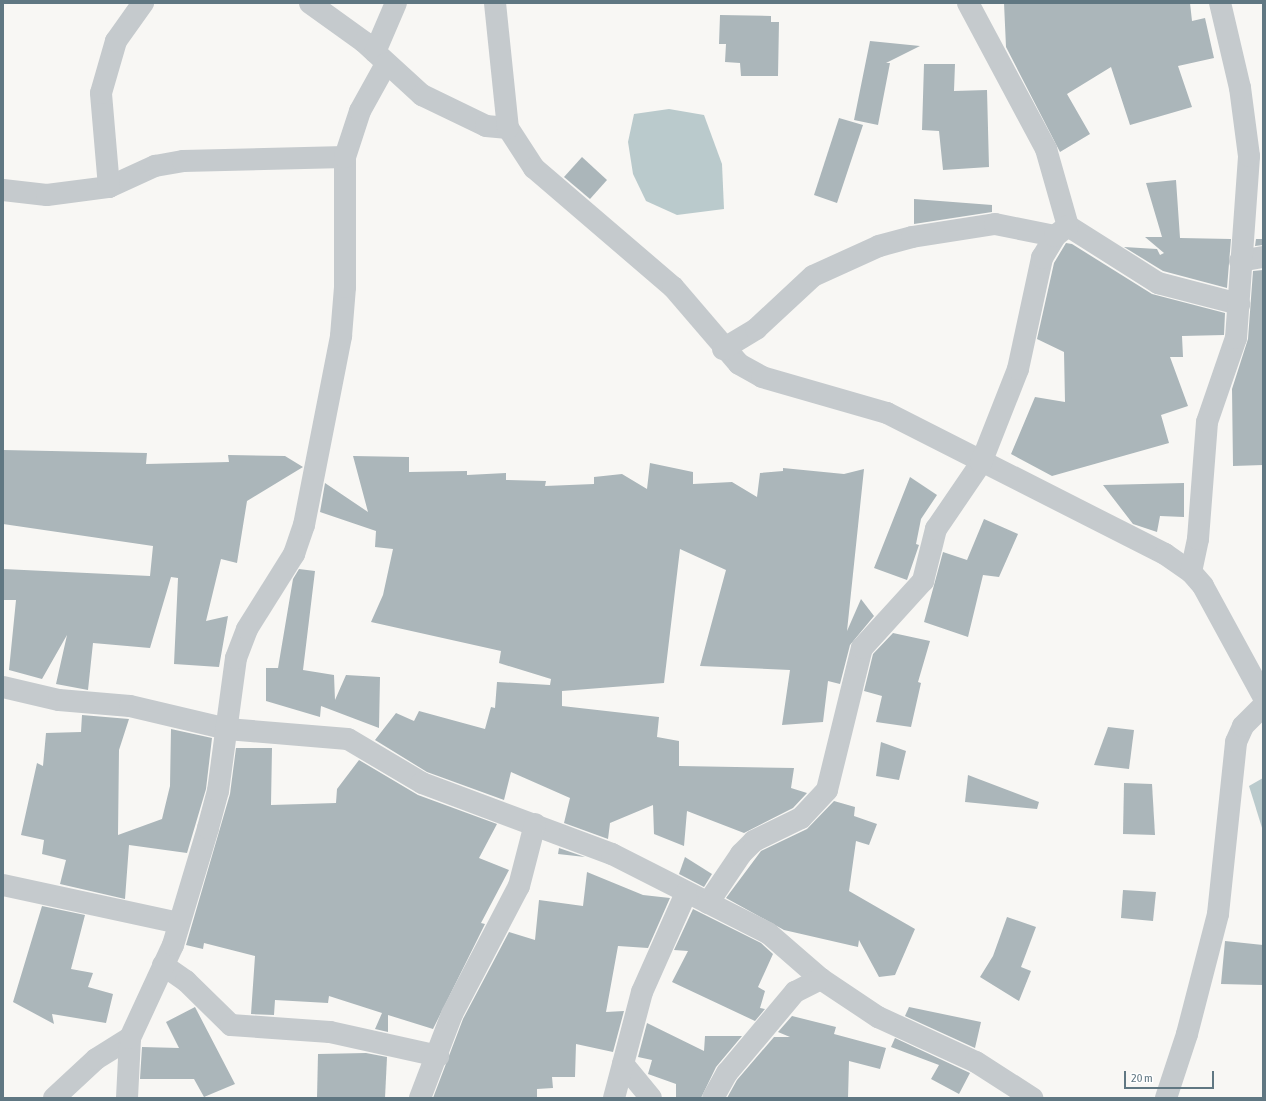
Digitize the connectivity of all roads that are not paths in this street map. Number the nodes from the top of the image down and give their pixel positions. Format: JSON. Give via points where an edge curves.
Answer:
{"nodes":[{"id":1,"x":143,"y":3,"type":"edge"},
{"id":2,"x":310,"y":3,"type":"edge"},
{"id":3,"x":396,"y":3,"type":"edge"},
{"id":4,"x":495,"y":3,"type":"edge"},
{"id":5,"x":968,"y":3,"type":"edge"},
{"id":6,"x":1220,"y":3,"type":"edge"},
{"id":7,"x":381,"y":58,"type":"junction"},
{"id":8,"x":508,"y":128,"type":"junction"},
{"id":9,"x":345,"y":157,"type":"junction"},
{"id":10,"x":109,"y":187,"type":"junction"},
{"id":11,"x":3,"y":190,"type":"edge"},
{"id":12,"x":1061,"y":231,"type":"junction"},
{"id":13,"x":1263,"y":257,"type":"edge"},
{"id":14,"x":1240,"y":261,"type":"junction"},
{"id":15,"x":1239,"y":304,"type":"junction"},
{"id":16,"x":724,"y":349,"type":"junction"},
{"id":17,"x":981,"y":463,"type":"junction"},
{"id":18,"x":1191,"y":572,"type":"junction"},
{"id":19,"x":3,"y":687,"type":"edge"},
{"id":20,"x":1263,"y":696,"type":"edge"},
{"id":21,"x":1263,"y":706,"type":"edge"},
{"id":22,"x":227,"y":729,"type":"junction"},
{"id":23,"x":535,"y":824,"type":"junction"},
{"id":24,"x":3,"y":885,"type":"edge"},
{"id":25,"x":686,"y":893,"type":"junction"},
{"id":26,"x":708,"y":903,"type":"junction"},
{"id":27,"x":179,"y":924,"type":"junction"},
{"id":28,"x":163,"y":965,"type":"junction"},
{"id":29,"x":821,"y":979,"type":"junction"},
{"id":30,"x":130,"y":1038,"type":"junction"},
{"id":31,"x":438,"y":1056,"type":"junction"},
{"id":32,"x":623,"y":1064,"type":"junction"},
{"id":33,"x":54,"y":1098,"type":"edge"},
{"id":34,"x":128,"y":1098,"type":"edge"},
{"id":35,"x":420,"y":1098,"type":"edge"},
{"id":36,"x":614,"y":1098,"type":"edge"},
{"id":37,"x":651,"y":1098,"type":"edge"},
{"id":38,"x":714,"y":1098,"type":"edge"},
{"id":39,"x":1032,"y":1098,"type":"edge"},
{"id":40,"x":1166,"y":1098,"type":"edge"}],
"edges":[{"from":1,"to":10,"type":"street","via":[[116,41],[101,93]]},
{"from":2,"to":7,"type":"street"},
{"from":3,"to":7,"type":"street"},
{"from":4,"to":8,"type":"street"},
{"from":5,"to":12,"type":"street","via":[[1046,149]]},
{"from":6,"to":14,"type":"street","via":[[1249,149]]},
{"from":7,"to":8,"type":"street","via":[[434,103],[486,126]]},
{"from":7,"to":9,"type":"street"},
{"from":8,"to":16,"type":"street","via":[[534,168],[673,287],[703,319]]},
{"from":9,"to":10,"type":"street","via":[[183,161],[155,166]]},
{"from":9,"to":22,"type":"street","via":[[345,287],[319,462],[294,554],[241,644]]},
{"from":10,"to":11,"type":"street","via":[[47,195]]},
{"from":12,"to":15,"type":"street","via":[[1158,283]]},
{"from":12,"to":16,"type":"street","via":[[995,224],[912,237],[879,246],[812,276],[756,329]]},
{"from":12,"to":17,"type":"street","via":[[1039,267],[1022,358]]},
{"from":13,"to":14,"type":"street"},
{"from":14,"to":15,"type":"street"},
{"from":15,"to":18,"type":"street","via":[[1234,347],[1207,422],[1198,539]]},
{"from":16,"to":17,"type":"street","via":[[739,364],[762,377],[875,408],[920,428]]},
{"from":17,"to":18,"type":"street","via":[[1165,554]]},
{"from":17,"to":26,"type":"street","via":[[936,529],[919,589],[875,630],[862,648],[826,790],[801,818],[754,841],[741,854]]},
{"from":18,"to":20,"type":"street","via":[[1203,586]]},
{"from":19,"to":22,"type":"street","via":[[59,700],[130,706]]},
{"from":21,"to":40,"type":"street","via":[[1243,726],[1236,742],[1218,914],[1187,1034]]},
{"from":22,"to":23,"type":"street","via":[[285,736],[342,736],[422,783]]},
{"from":22,"to":27,"type":"street","via":[[214,806]]},
{"from":23,"to":25,"type":"street","via":[[612,854]]},
{"from":23,"to":31,"type":"street","via":[[519,886],[452,1014]]},
{"from":24,"to":27,"type":"street"},
{"from":25,"to":26,"type":"street"},
{"from":25,"to":32,"type":"street","via":[[642,992]]},
{"from":26,"to":29,"type":"street","via":[[768,933]]},
{"from":27,"to":28,"type":"street"},
{"from":28,"to":30,"type":"street"},
{"from":28,"to":31,"type":"street","via":[[186,981],[232,1025],[330,1032]]},
{"from":29,"to":38,"type":"street","via":[[795,992],[776,1012],[727,1073]]},
{"from":29,"to":39,"type":"street","via":[[878,1017],[976,1062]]},
{"from":30,"to":33,"type":"street","via":[[96,1059]]},
{"from":30,"to":34,"type":"street"},
{"from":31,"to":35,"type":"street"},
{"from":32,"to":36,"type":"street"},
{"from":32,"to":37,"type":"street"}]}
